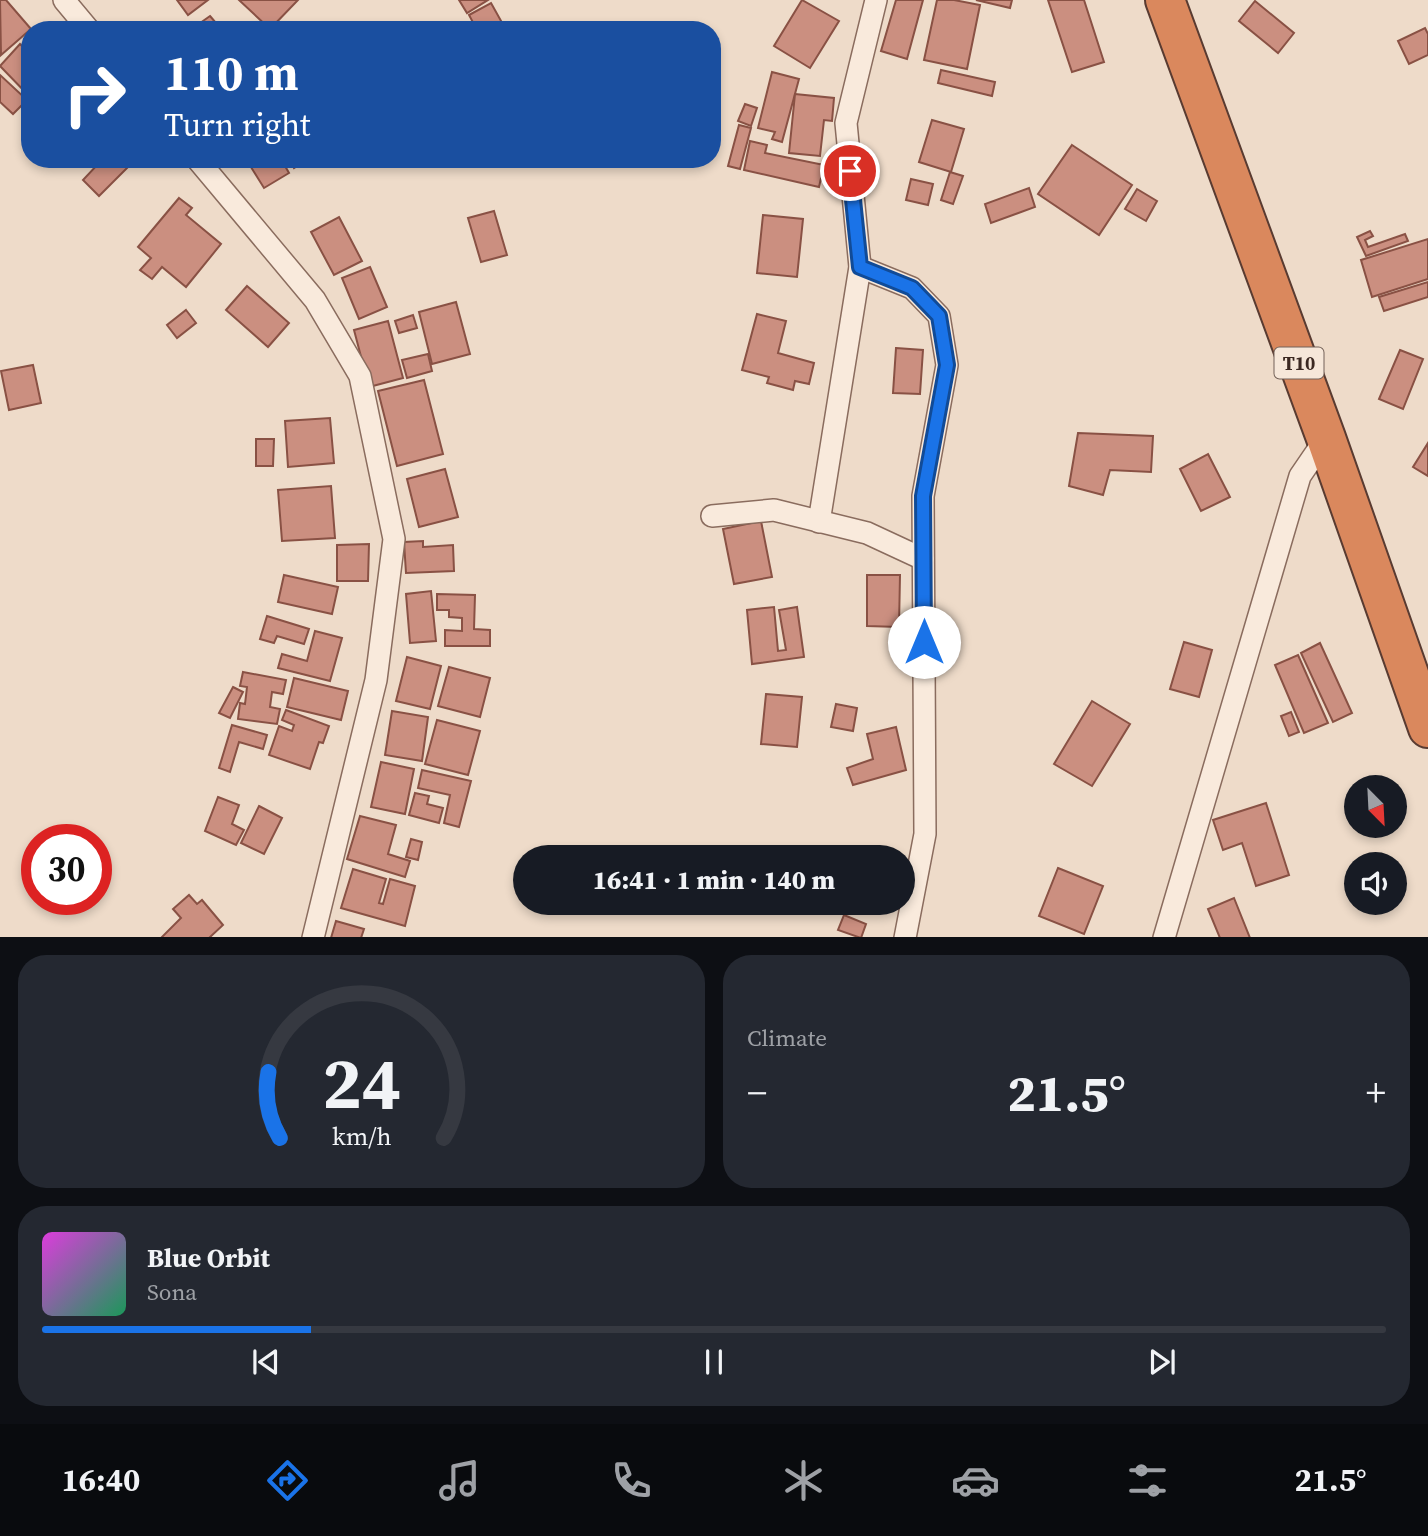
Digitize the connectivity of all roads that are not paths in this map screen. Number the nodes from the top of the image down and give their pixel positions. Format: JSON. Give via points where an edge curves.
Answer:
{"nodes":[{"id":1,"x":64,"y":0,"type":"edge"},
{"id":2,"x":876,"y":0,"type":"edge"},
{"id":3,"x":1165,"y":0,"type":"edge"},
{"id":4,"x":82,"y":21,"type":"edge"},
{"id":5,"x":205,"y":168,"type":"edge"},
{"id":6,"x":860,"y":267,"type":"junction"},
{"id":7,"x":1326,"y":438,"type":"junction"},
{"id":8,"x":712,"y":516,"type":"dead end"},
{"id":9,"x":819,"y":522,"type":"junction"},
{"id":10,"x":923,"y":559,"type":"junction"},
{"id":11,"x":1426,"y":714,"type":"edge"},
{"id":12,"x":313,"y":937,"type":"edge"},
{"id":13,"x":905,"y":937,"type":"edge"},
{"id":14,"x":1164,"y":937,"type":"edge"}],
"edges":[{"from":1,"to":4,"type":"street"},
{"from":2,"to":6,"type":"street","via":[[846,123]]},
{"from":3,"to":7,"type":"highway","number":"T10"},
{"from":5,"to":12,"type":"street","via":[[315,300],[360,376],[394,539],[376,680]]},
{"from":6,"to":9,"type":"street"},
{"from":6,"to":10,"type":"street","via":[[912,288],[939,316],[947,365],[923,496]]},
{"from":7,"to":11,"type":"highway","number":"T10"},
{"from":7,"to":14,"type":"street","via":[[1300,476]]},
{"from":8,"to":9,"type":"street","via":[[774,510]]},
{"from":9,"to":10,"type":"street","via":[[867,533]]},
{"from":10,"to":13,"type":"street","via":[[925,834]]}]}
